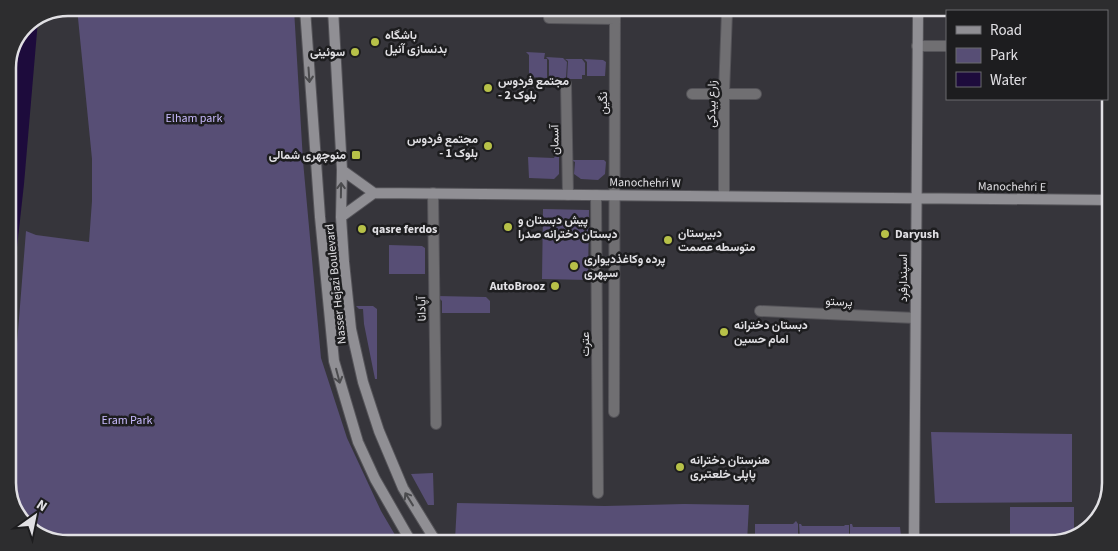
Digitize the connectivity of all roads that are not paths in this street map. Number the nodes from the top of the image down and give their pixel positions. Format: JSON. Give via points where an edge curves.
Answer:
{"nodes":[{"id":1,"x":306,"y":16,"type":"edge"},
{"id":2,"x":333,"y":16,"type":"edge"},
{"id":3,"x":593,"y":16,"type":"edge"},
{"id":4,"x":615,"y":16,"type":"edge"},
{"id":5,"x":727,"y":16,"type":"edge"},
{"id":6,"x":918,"y":16,"type":"edge"},
{"id":7,"x":549,"y":18,"type":"dead end"},
{"id":8,"x":917,"y":46,"type":"junction"},
{"id":9,"x":946,"y":46,"type":"edge"},
{"id":10,"x":566,"y":84,"type":"dead end"},
{"id":11,"x":724,"y":93,"type":"junction"},
{"id":12,"x":692,"y":94,"type":"dead end"},
{"id":13,"x":756,"y":94,"type":"dead end"},
{"id":14,"x":342,"y":170,"type":"junction"},
{"id":15,"x":374,"y":193,"type":"junction"},
{"id":16,"x":432,"y":193,"type":"junction"},
{"id":17,"x":568,"y":195,"type":"junction"},
{"id":18,"x":596,"y":195,"type":"junction"},
{"id":19,"x":615,"y":195,"type":"junction"},
{"id":20,"x":724,"y":196,"type":"junction"},
{"id":21,"x":916,"y":198,"type":"junction"},
{"id":22,"x":1102,"y":200,"type":"edge"},
{"id":23,"x":341,"y":217,"type":"junction"},
{"id":24,"x":760,"y":311,"type":"dead end"},
{"id":25,"x":915,"y":318,"type":"junction"},
{"id":26,"x":614,"y":412,"type":"dead end"},
{"id":27,"x":436,"y":424,"type":"dead end"},
{"id":28,"x":598,"y":493,"type":"dead end"},
{"id":29,"x":407,"y":535,"type":"edge"},
{"id":30,"x":432,"y":535,"type":"edge"},
{"id":31,"x":914,"y":535,"type":"edge"}],
"edges":[{"from":1,"to":29,"type":"street","name":"Nasser Hejazi Boulevard","one_way":true,"via":[[334,361],[358,442]]},
{"from":2,"to":14,"type":"street","name":"Nasser Hejazi Boulevard"},
{"from":3,"to":7,"type":"street"},
{"from":4,"to":19,"type":"street","name":"نگین"},
{"from":5,"to":11,"type":"street","name":"زارع بیدکی"},
{"from":6,"to":8,"type":"street","name":"اسپندارفرد"},
{"from":8,"to":9,"type":"street"},
{"from":8,"to":21,"type":"street","name":"اسپندارفرد"},
{"from":10,"to":17,"type":"street","name":"آسمان"},
{"from":11,"to":12,"type":"street"},
{"from":11,"to":13,"type":"street"},
{"from":11,"to":20,"type":"street","name":"زارع بیدکی"},
{"from":14,"to":15,"type":"street"},
{"from":23,"to":14,"type":"street","name":"Nasser Hejazi Boulevard","one_way":true},
{"from":15,"to":16,"type":"street","name":"Manochehri W"},
{"from":15,"to":23,"type":"street"},
{"from":16,"to":17,"type":"street","name":"Manochehri W"},
{"from":16,"to":27,"type":"street","name":"آپادانا"},
{"from":17,"to":18,"type":"street","name":"Manochehri W"},
{"from":18,"to":19,"type":"street","name":"Manochehri W"},
{"from":18,"to":28,"type":"street","name":"عترت"},
{"from":19,"to":20,"type":"street","name":"Manochehri W"},
{"from":19,"to":26,"type":"street","name":"نگین"},
{"from":20,"to":21,"type":"street","name":"Manochehri W"},
{"from":21,"to":22,"type":"street","name":"Manochehri E"},
{"from":21,"to":25,"type":"street","name":"اسپندارفرد"},
{"from":30,"to":23,"type":"street","name":"Nasser Hejazi Boulevard","one_way":true,"via":[[403,488],[370,407],[351,329]]},
{"from":24,"to":25,"type":"street","name":"پرستو"},
{"from":25,"to":31,"type":"street","name":"اسپندارفرد"}]}
